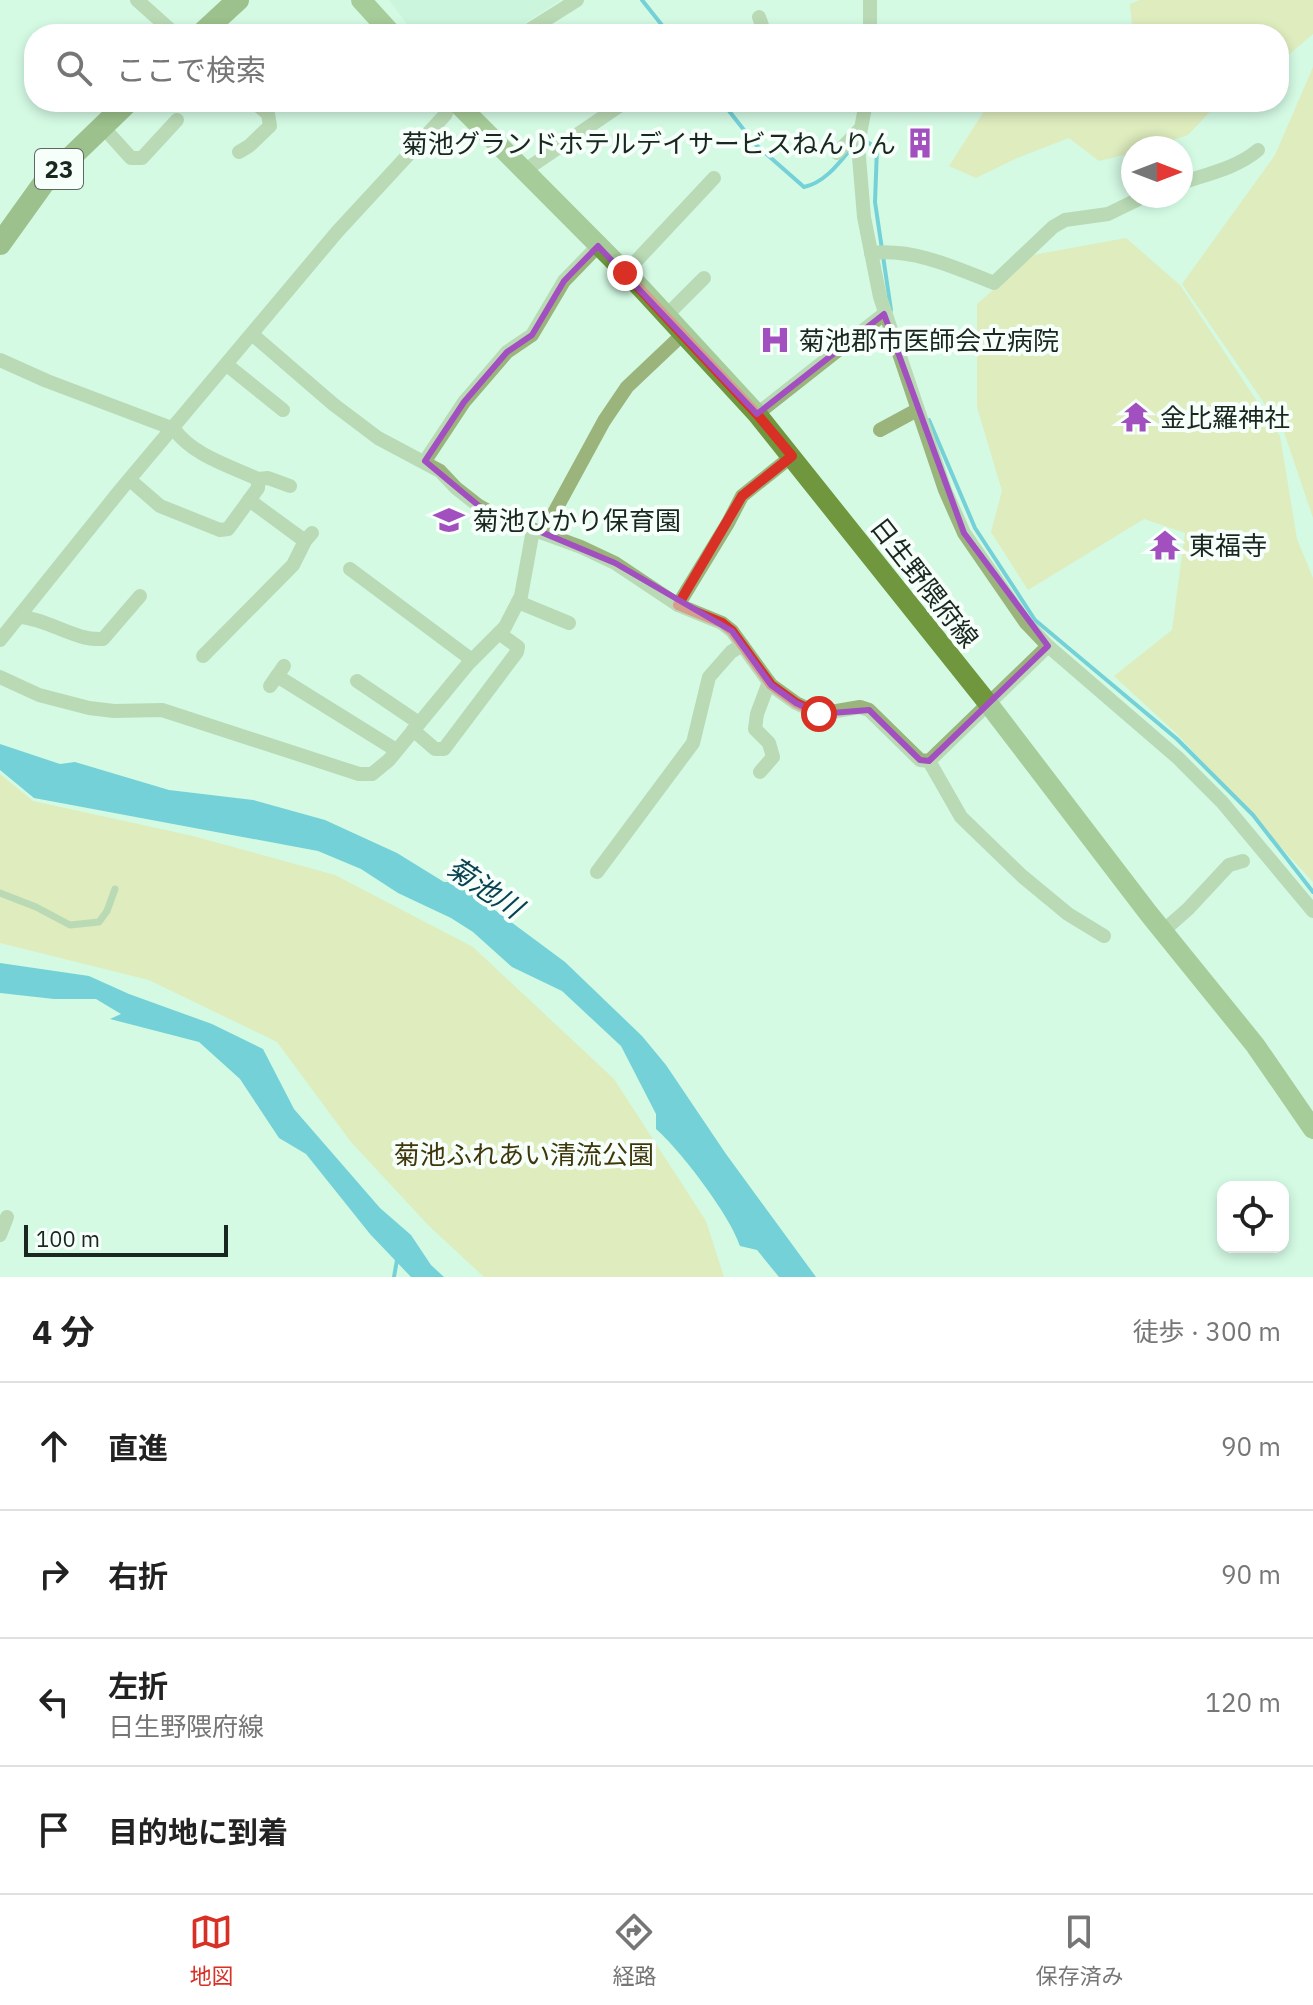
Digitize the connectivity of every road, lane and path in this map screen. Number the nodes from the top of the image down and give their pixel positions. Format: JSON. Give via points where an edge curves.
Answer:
{"nodes":[{"id":1,"x":137,"y":0,"type":"edge"},
{"id":2,"x":238,"y":0,"type":"edge"},
{"id":3,"x":361,"y":0,"type":"edge"},
{"id":4,"x":577,"y":0,"type":"edge"},
{"id":5,"x":870,"y":0,"type":"edge"},
{"id":6,"x":759,"y":17,"type":"dead end"},
{"id":7,"x":164,"y":24,"type":"edge"},
{"id":8,"x":212,"y":24,"type":"edge"},
{"id":9,"x":383,"y":24,"type":"edge"},
{"id":10,"x":539,"y":24,"type":"edge"},
{"id":11,"x":761,"y":24,"type":"edge"},
{"id":12,"x":870,"y":24,"type":"edge"},
{"id":13,"x":117,"y":112,"type":"edge"},
{"id":14,"x":266,"y":112,"type":"edge"},
{"id":15,"x":447,"y":112,"type":"edge"},
{"id":16,"x":463,"y":112,"type":"edge"},
{"id":17,"x":610,"y":112,"type":"edge"},
{"id":18,"x":864,"y":112,"type":"edge"},
{"id":19,"x":177,"y":120,"type":"dead end"},
{"id":20,"x":102,"y":126,"type":"junction"},
{"id":21,"x":860,"y":129,"type":"junction"},
{"id":22,"x":1258,"y":150,"type":"dead end"},
{"id":23,"x":239,"y":152,"type":"dead end"},
{"id":24,"x":837,"y":153,"type":"dead end"},
{"id":25,"x":524,"y":171,"type":"junction"},
{"id":26,"x":714,"y":178,"type":"dead end"},
{"id":27,"x":1193,"y":179,"type":"edge"},
{"id":28,"x":1121,"y":208,"type":"edge"},
{"id":29,"x":0,"y":244,"type":"edge"},
{"id":30,"x":598,"y":246,"type":"junction"},
{"id":31,"x":871,"y":253,"type":"junction"},
{"id":32,"x":625,"y":273,"type":"junction"},
{"id":33,"x":704,"y":278,"type":"dead end"},
{"id":34,"x":884,"y":314,"type":"junction"},
{"id":35,"x":667,"y":315,"type":"junction"},
{"id":36,"x":684,"y":333,"type":"junction"},
{"id":37,"x":253,"y":335,"type":"junction"},
{"id":38,"x":0,"y":360,"type":"edge"},
{"id":39,"x":227,"y":365,"type":"junction"},
{"id":40,"x":283,"y":410,"type":"dead end"},
{"id":41,"x":917,"y":410,"type":"junction"},
{"id":42,"x":757,"y":414,"type":"junction"},
{"id":43,"x":174,"y":429,"type":"junction"},
{"id":44,"x":880,"y":430,"type":"dead end"},
{"id":45,"x":792,"y":456,"type":"junction"},
{"id":46,"x":425,"y":461,"type":"junction"},
{"id":47,"x":258,"y":479,"type":"junction"},
{"id":48,"x":130,"y":480,"type":"junction"},
{"id":49,"x":290,"y":486,"type":"dead end"},
{"id":50,"x":249,"y":500,"type":"junction"},
{"id":51,"x":538,"y":532,"type":"junction"},
{"id":52,"x":350,"y":569,"type":"dead end"},
{"id":53,"x":140,"y":596,"type":"dead end"},
{"id":54,"x":518,"y":602,"type":"junction"},
{"id":55,"x":678,"y":605,"type":"junction"},
{"id":56,"x":20,"y":617,"type":"junction"},
{"id":57,"x":569,"y":623,"type":"dead end"},
{"id":58,"x":499,"y":633,"type":"junction"},
{"id":59,"x":0,"y":640,"type":"edge"},
{"id":60,"x":742,"y":645,"type":"junction"},
{"id":61,"x":1048,"y":646,"type":"junction"},
{"id":62,"x":203,"y":656,"type":"dead end"},
{"id":63,"x":472,"y":660,"type":"junction"},
{"id":64,"x":277,"y":676,"type":"dead end"},
{"id":65,"x":0,"y":677,"type":"edge"},
{"id":66,"x":357,"y":681,"type":"dead end"},
{"id":67,"x":769,"y":682,"type":"junction"},
{"id":68,"x":987,"y":702,"type":"junction"},
{"id":69,"x":416,"y":726,"type":"junction"},
{"id":70,"x":396,"y":750,"type":"junction"},
{"id":71,"x":929,"y":761,"type":"junction"},
{"id":72,"x":760,"y":772,"type":"dead end"},
{"id":73,"x":1243,"y":861,"type":"dead end"},
{"id":74,"x":597,"y":872,"type":"dead end"},
{"id":75,"x":115,"y":889,"type":"dead end"},
{"id":76,"x":0,"y":893,"type":"edge"},
{"id":77,"x":1313,"y":911,"type":"edge"},
{"id":78,"x":1163,"y":931,"type":"junction"},
{"id":79,"x":1104,"y":936,"type":"dead end"},
{"id":80,"x":1313,"y":1129,"type":"edge"},
{"id":81,"x":7,"y":1217,"type":"dead end"},
{"id":82,"x":0,"y":1235,"type":"edge"}],
"edges":[{"from":1,"to":7,"type":"street"},
{"from":2,"to":8,"type":"main road"},
{"from":3,"to":9,"type":"main road"},
{"from":4,"to":10,"type":"street"},
{"from":5,"to":12,"type":"street"},
{"from":6,"to":11,"type":"street"},
{"from":13,"to":20,"type":"main road","number":"23"},
{"from":14,"to":23,"type":"street","via":[[270,126]]},
{"from":15,"to":37,"type":"street","via":[[337,232]]},
{"from":16,"to":25,"type":"main road","name":"日生野隈府線"},
{"from":17,"to":25,"type":"street"},
{"from":18,"to":21,"type":"street"},
{"from":19,"to":20,"type":"street","via":[[142,158],[131,158]]},
{"from":20,"to":29,"type":"main road","number":"23","via":[[43,184]]},
{"from":21,"to":24,"type":"street"},
{"from":21,"to":31,"type":"street"},
{"from":22,"to":27,"type":"street","via":[[1232,166]]},
{"from":25,"to":30,"type":"main road","name":"日生野隈府線"},
{"from":26,"to":32,"type":"street"},
{"from":28,"to":31,"type":"street","via":[[1053,227],[994,283],[916,255]]},
{"from":30,"to":32,"type":"main road","name":"日生野隈府線"},
{"from":30,"to":46,"type":"street","via":[[564,281],[532,335],[507,352],[464,402]]},
{"from":31,"to":34,"type":"street"},
{"from":32,"to":35,"type":"main road","name":"日生野隈府線"},
{"from":33,"to":35,"type":"street"},
{"from":34,"to":41,"type":"street"},
{"from":34,"to":42,"type":"street"},
{"from":35,"to":36,"type":"main road","name":"日生野隈府線"},
{"from":36,"to":42,"type":"main road","name":"日生野隈府線"},
{"from":36,"to":51,"type":"street","via":[[627,387]]},
{"from":37,"to":39,"type":"street"},
{"from":37,"to":46,"type":"street","via":[[378,438]]},
{"from":38,"to":43,"type":"street"},
{"from":39,"to":40,"type":"street"},
{"from":39,"to":43,"type":"street"},
{"from":41,"to":44,"type":"street"},
{"from":41,"to":61,"type":"street","via":[[964,533]]},
{"from":42,"to":45,"type":"main road","name":"日生野隈府線"},
{"from":43,"to":47,"type":"street","via":[[196,450]]},
{"from":43,"to":48,"type":"street"},
{"from":45,"to":55,"type":"street","via":[[742,496]]},
{"from":45,"to":68,"type":"main road","name":"日生野隈府線"},
{"from":46,"to":51,"type":"street","via":[[479,506]]},
{"from":47,"to":49,"type":"street"},
{"from":47,"to":50,"type":"street"},
{"from":48,"to":50,"type":"street","via":[[160,506],[220,530],[228,529]]},
{"from":48,"to":56,"type":"street"},
{"from":50,"to":62,"type":"street","via":[[308,537],[293,565]]},
{"from":51,"to":54,"type":"street"},
{"from":51,"to":55,"type":"street","via":[[615,563]]},
{"from":52,"to":63,"type":"street"},
{"from":53,"to":56,"type":"street","via":[[103,639],[90,640],[36,618]]},
{"from":54,"to":57,"type":"street"},
{"from":54,"to":58,"type":"street"},
{"from":55,"to":60,"type":"street","via":[[722,623]]},
{"from":56,"to":59,"type":"street"},
{"from":58,"to":63,"type":"street"},
{"from":58,"to":69,"type":"street","via":[[518,647],[517,652],[444,749],[435,749]]},
{"from":60,"to":67,"type":"street"},
{"from":60,"to":74,"type":"street","via":[[709,677],[693,743]]},
{"from":61,"to":68,"type":"street"},
{"from":61,"to":77,"type":"street","via":[[1178,758]]},
{"from":63,"to":69,"type":"street"},
{"from":64,"to":70,"type":"street"},
{"from":65,"to":70,"type":"street","via":[[39,695],[89,708],[162,710],[359,774],[372,774]]},
{"from":66,"to":69,"type":"street"},
{"from":67,"to":71,"type":"street","via":[[819,714],[869,710],[920,760]]},
{"from":67,"to":72,"type":"street","via":[[755,729],[769,743],[773,757]]},
{"from":68,"to":71,"type":"street"},
{"from":68,"to":78,"type":"main road","name":"日生野隈府線"},
{"from":69,"to":70,"type":"street"},
{"from":71,"to":79,"type":"street","via":[[961,817],[1045,895]]},
{"from":73,"to":78,"type":"street","via":[[1229,865]]},
{"from":75,"to":76,"type":"lane","via":[[99,922],[84,926],[70,925]]},
{"from":78,"to":80,"type":"main road","name":"日生野隈府線","via":[[1255,1045]]},
{"from":81,"to":82,"type":"street"}]}
